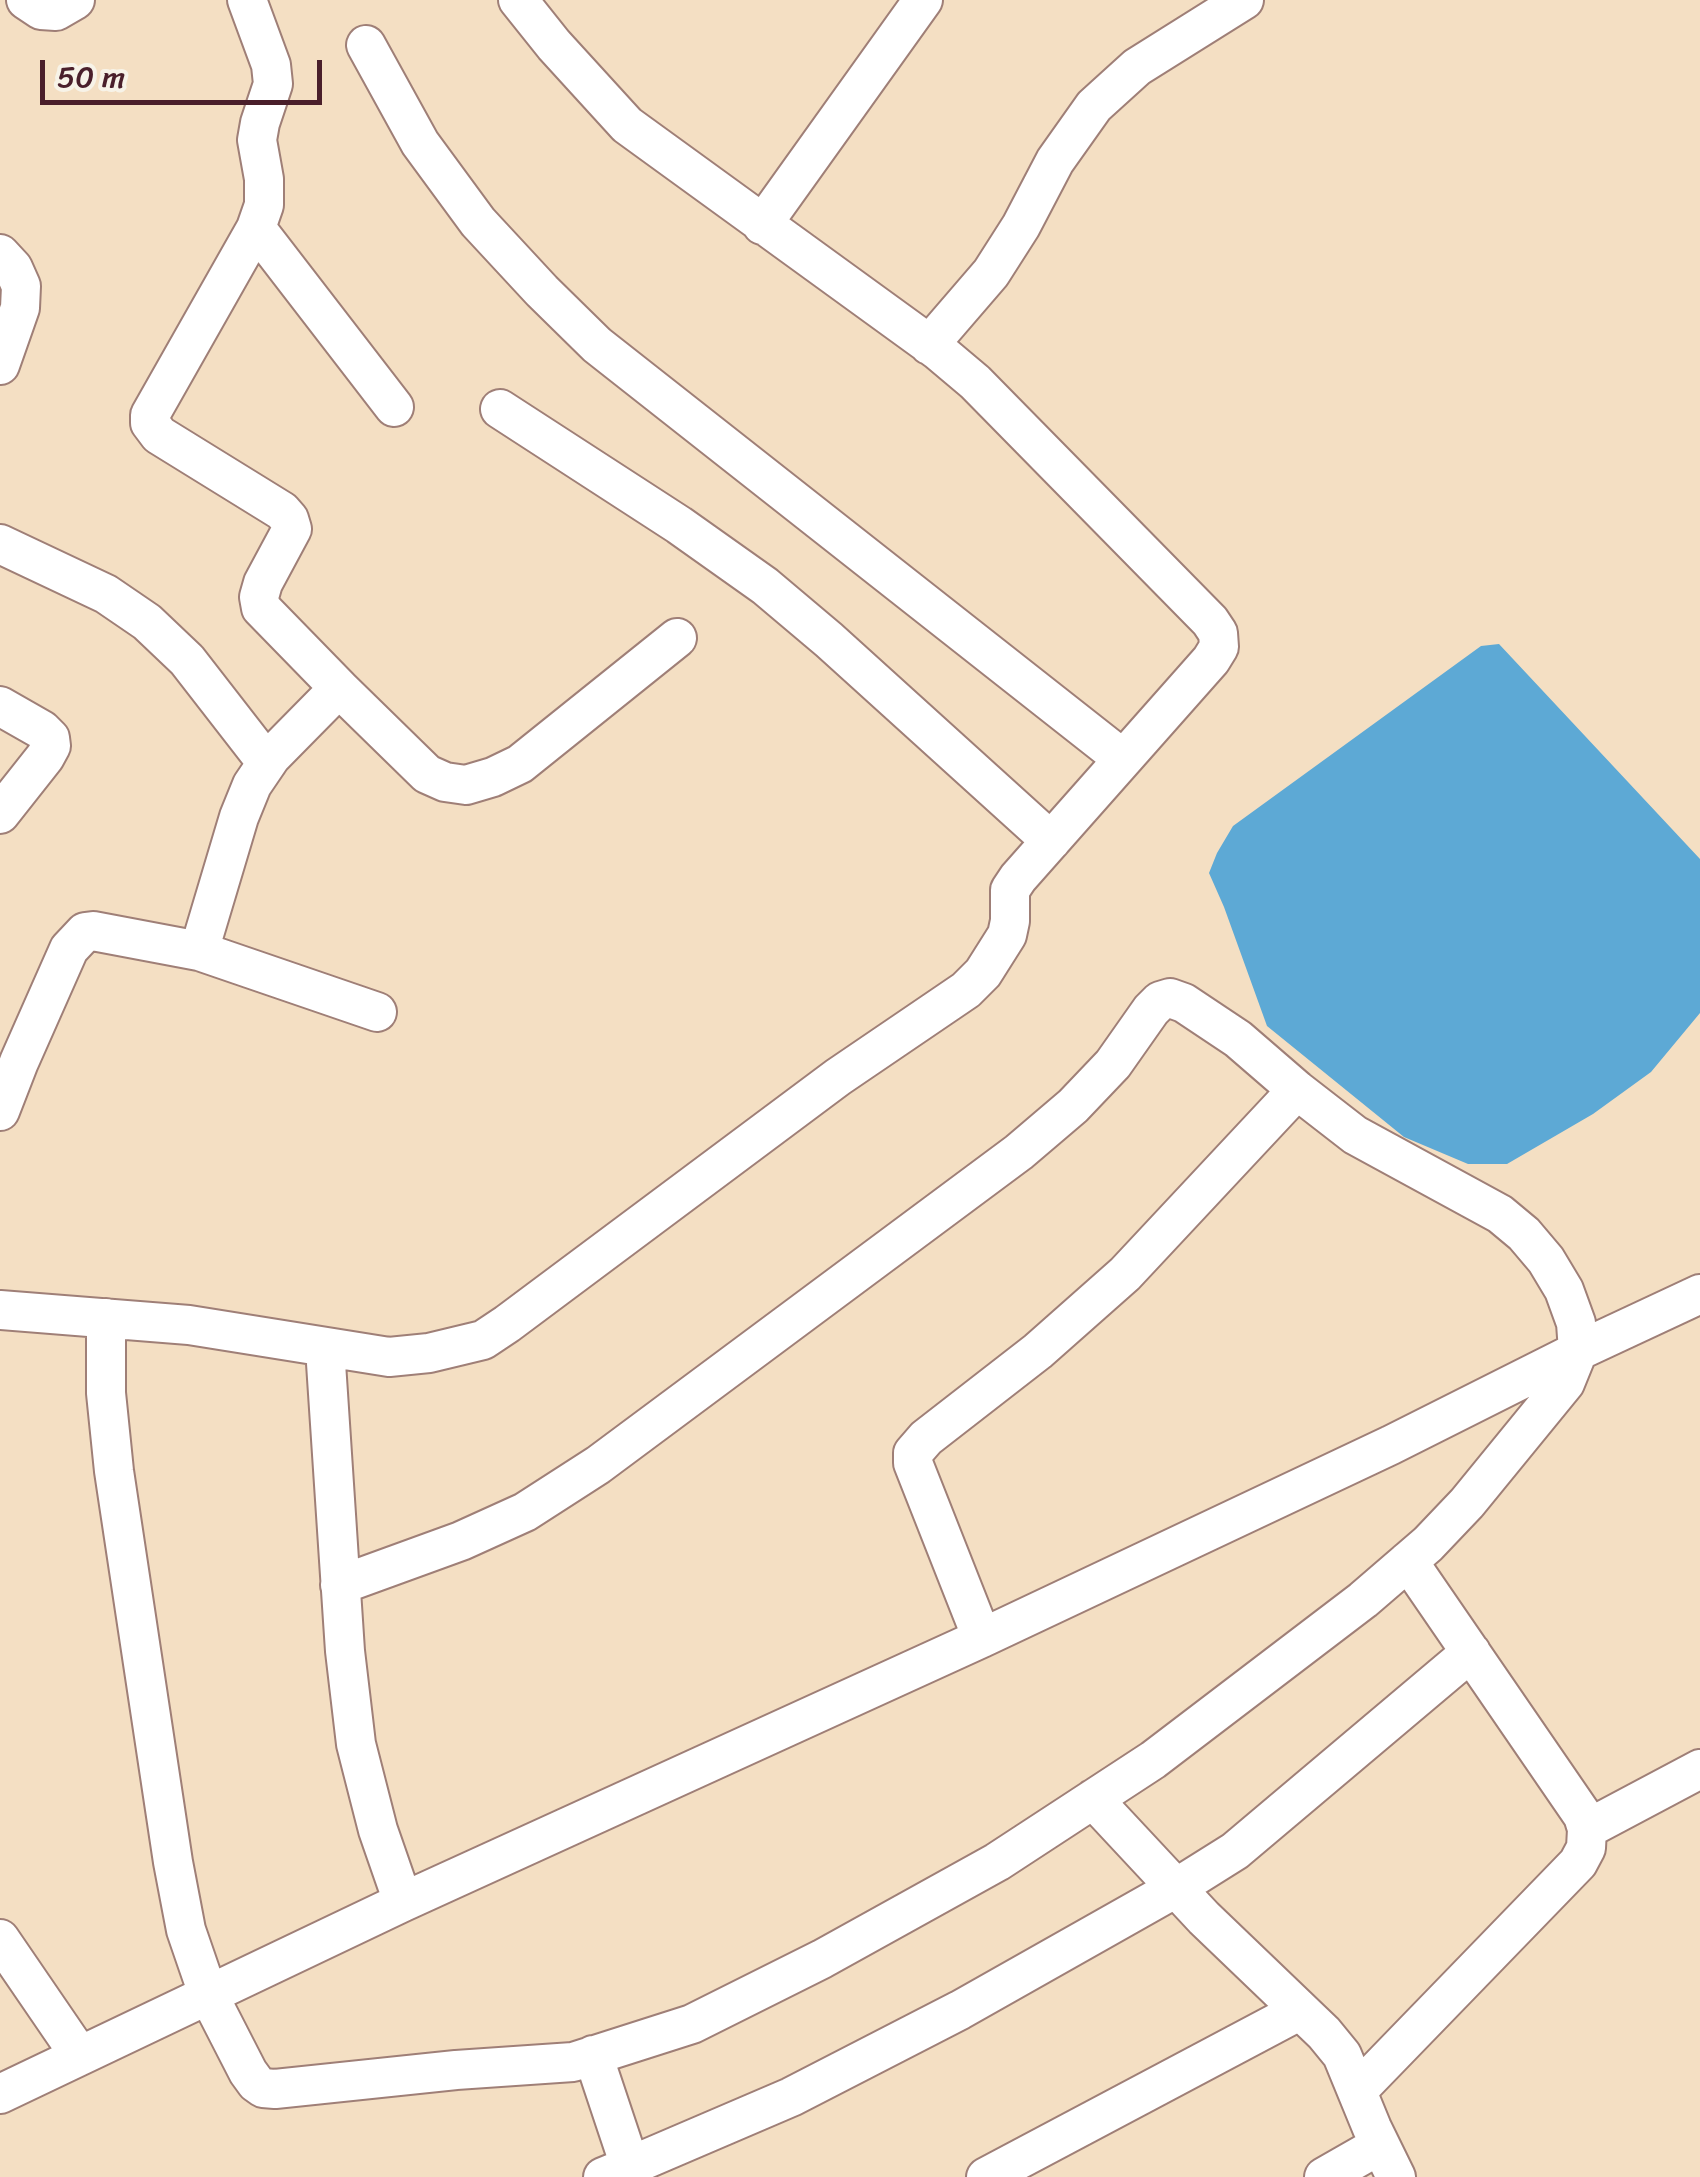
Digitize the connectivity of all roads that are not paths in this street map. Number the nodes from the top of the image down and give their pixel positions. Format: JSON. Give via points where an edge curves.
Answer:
{"nodes":[{"id":1,"x":26,"y":0,"type":"edge"},
{"id":2,"x":74,"y":0,"type":"edge"},
{"id":3,"x":247,"y":0,"type":"edge"},
{"id":4,"x":518,"y":0,"type":"edge"},
{"id":5,"x":922,"y":0,"type":"edge"},
{"id":6,"x":1244,"y":0,"type":"edge"},
{"id":7,"x":366,"y":45,"type":"dead end"},
{"id":8,"x":762,"y":224,"type":"junction"},
{"id":9,"x":256,"y":228,"type":"junction"},
{"id":10,"x":0,"y":254,"type":"edge"},
{"id":11,"x":929,"y":345,"type":"junction"},
{"id":12,"x":0,"y":364,"type":"edge"},
{"id":13,"x":394,"y":407,"type":"dead end"},
{"id":14,"x":500,"y":410,"type":"dead end"},
{"id":15,"x":0,"y":544,"type":"edge"},
{"id":16,"x":677,"y":638,"type":"dead end"},
{"id":17,"x":338,"y":688,"type":"junction"},
{"id":18,"x":0,"y":706,"type":"edge"},
{"id":19,"x":1123,"y":760,"type":"junction"},
{"id":20,"x":267,"y":763,"type":"junction"},
{"id":21,"x":0,"y":814,"type":"edge"},
{"id":22,"x":1051,"y":841,"type":"junction"},
{"id":23,"x":199,"y":951,"type":"junction"},
{"id":24,"x":378,"y":1012,"type":"dead end"},
{"id":25,"x":1297,"y":1090,"type":"junction"},
{"id":26,"x":0,"y":1111,"type":"edge"},
{"id":27,"x":1700,"y":1294,"type":"edge"},
{"id":28,"x":0,"y":1310,"type":"edge"},
{"id":29,"x":106,"y":1318,"type":"junction"},
{"id":30,"x":325,"y":1348,"type":"junction"},
{"id":31,"x":1578,"y":1350,"type":"junction"},
{"id":32,"x":1408,"y":1561,"type":"junction"},
{"id":33,"x":340,"y":1585,"type":"junction"},
{"id":34,"x":982,"y":1638,"type":"junction"},
{"id":35,"x":1471,"y":1652,"type":"junction"},
{"id":36,"x":1700,"y":1769,"type":"edge"},
{"id":37,"x":1094,"y":1800,"type":"junction"},
{"id":38,"x":1587,"y":1829,"type":"junction"},
{"id":39,"x":1176,"y":1888,"type":"junction"},
{"id":40,"x":403,"y":1902,"type":"junction"},
{"id":41,"x":0,"y":1938,"type":"edge"},
{"id":42,"x":208,"y":1994,"type":"junction"},
{"id":43,"x":1299,"y":2010,"type":"junction"},
{"id":44,"x":593,"y":2055,"type":"junction"},
{"id":45,"x":80,"y":2056,"type":"junction"},
{"id":46,"x":1357,"y":2090,"type":"junction"},
{"id":47,"x":0,"y":2094,"type":"edge"},
{"id":48,"x":1388,"y":2161,"type":"edge"},
{"id":49,"x":617,"y":2172,"type":"edge"},
{"id":50,"x":986,"y":2177,"type":"edge"},
{"id":51,"x":1324,"y":2177,"type":"edge"}],
"edges":[{"from":1,"to":2,"type":"street","via":[[56,11]]},
{"from":3,"to":9,"type":"street","via":[[273,84],[257,140],[264,205]]},
{"from":4,"to":8,"type":"street","via":[[627,124]]},
{"from":5,"to":8,"type":"street"},
{"from":6,"to":11,"type":"street","via":[[1138,67],[1094,106],[991,273]]},
{"from":7,"to":19,"type":"street","via":[[420,142],[478,222],[598,345]]},
{"from":8,"to":11,"type":"street"},
{"from":9,"to":13,"type":"street"},
{"from":9,"to":17,"type":"street","via":[[150,423],[289,519],[292,529],[263,584],[261,608]]},
{"from":10,"to":12,"type":"street","via":[[21,286]]},
{"from":11,"to":19,"type":"street","via":[[988,395],[1218,633],[1212,660]]},
{"from":14,"to":22,"type":"street","via":[[765,586]]},
{"from":15,"to":20,"type":"street","via":[[106,594],[147,622],[187,660]]},
{"from":16,"to":17,"type":"street","via":[[520,764],[466,785],[427,774]]},
{"from":17,"to":20,"type":"street"},
{"from":18,"to":21,"type":"street","via":[[42,730],[51,746]]},
{"from":19,"to":22,"type":"street"},
{"from":20,"to":23,"type":"street","via":[[239,817]]},
{"from":22,"to":30,"type":"street","via":[[1010,890],[1008,935],[966,990],[838,1077],[508,1324],[482,1340],[429,1353],[389,1357]]},
{"from":23,"to":24,"type":"street"},
{"from":23,"to":26,"type":"street","via":[[93,931],[76,938]]},
{"from":25,"to":31,"type":"street","via":[[1355,1135],[1500,1214],[1524,1234],[1564,1290]]},
{"from":25,"to":33,"type":"street","via":[[1184,1002],[1160,1002],[1100,1078],[1019,1152],[598,1465],[525,1512]]},
{"from":25,"to":34,"type":"street","via":[[1125,1274],[914,1453]]},
{"from":27,"to":31,"type":"street"},
{"from":28,"to":29,"type":"street"},
{"from":29,"to":30,"type":"street"},
{"from":29,"to":42,"type":"street","via":[[106,1393],[173,1862]]},
{"from":30,"to":33,"type":"street"},
{"from":31,"to":32,"type":"street","via":[[1565,1383],[1525,1434]]},
{"from":31,"to":34,"type":"street"},
{"from":32,"to":35,"type":"street"},
{"from":32,"to":37,"type":"street"},
{"from":33,"to":40,"type":"street","via":[[356,1744]]},
{"from":34,"to":40,"type":"street"},
{"from":35,"to":38,"type":"street"},
{"from":35,"to":39,"type":"street","via":[[1235,1851]]},
{"from":36,"to":38,"type":"street"},
{"from":37,"to":39,"type":"street"},
{"from":37,"to":44,"type":"street","via":[[822,1959],[692,2024]]},
{"from":38,"to":46,"type":"street","via":[[1578,1863]]},
{"from":39,"to":43,"type":"street"},
{"from":39,"to":49,"type":"street","via":[[791,2097]]},
{"from":40,"to":42,"type":"street"},
{"from":41,"to":45,"type":"street"},
{"from":42,"to":44,"type":"street","via":[[263,2088]]},
{"from":42,"to":45,"type":"street"},
{"from":43,"to":46,"type":"street","via":[[1342,2055]]},
{"from":43,"to":50,"type":"street"},
{"from":44,"to":49,"type":"street"},
{"from":45,"to":47,"type":"street"},
{"from":46,"to":48,"type":"street"},
{"from":48,"to":51,"type":"street"}]}
